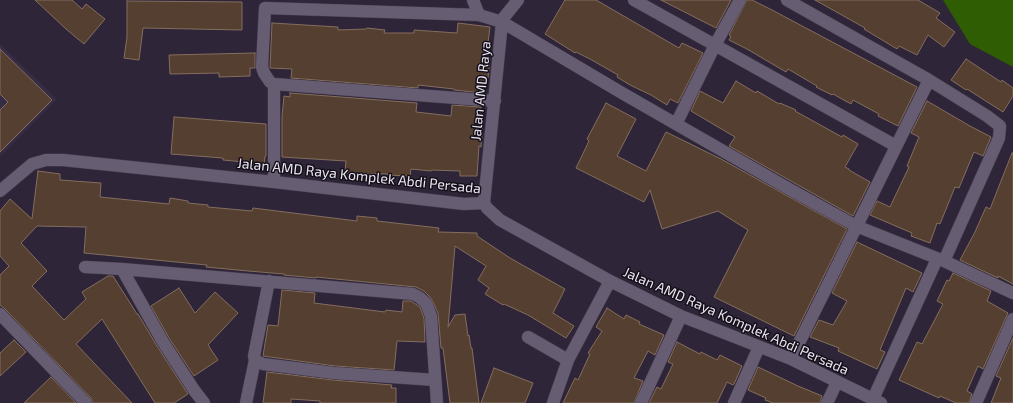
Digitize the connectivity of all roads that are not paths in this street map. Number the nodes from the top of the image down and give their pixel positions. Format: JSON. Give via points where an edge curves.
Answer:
{"nodes":[{"id":1,"x":473,"y":0,"type":"edge"},
{"id":2,"x":518,"y":0,"type":"edge"},
{"id":3,"x":634,"y":0,"type":"edge"},
{"id":4,"x":740,"y":0,"type":"edge"},
{"id":5,"x":787,"y":0,"type":"edge"},
{"id":6,"x":266,"y":4,"type":"edge"},
{"id":7,"x":479,"y":15,"type":"junction"},
{"id":8,"x":501,"y":22,"type":"junction"},
{"id":9,"x":715,"y":45,"type":"junction"},
{"id":10,"x":929,"y":80,"type":"junction"},
{"id":11,"x":274,"y":84,"type":"junction"},
{"id":12,"x":495,"y":100,"type":"junction"},
{"id":13,"x":676,"y":124,"type":"junction"},
{"id":14,"x":896,"y":146,"type":"junction"},
{"id":15,"x":274,"y":182,"type":"junction"},
{"id":16,"x":0,"y":191,"type":"edge"},
{"id":17,"x":484,"y":203,"type":"junction"},
{"id":18,"x":856,"y":226,"type":"junction"},
{"id":19,"x":940,"y":260,"type":"junction"},
{"id":20,"x":85,"y":267,"type":"dead end"},
{"id":21,"x":122,"y":269,"type":"junction"},
{"id":22,"x":269,"y":281,"type":"junction"},
{"id":23,"x":610,"y":281,"type":"junction"},
{"id":24,"x":1013,"y":292,"type":"edge"},
{"id":25,"x":0,"y":314,"type":"edge"},
{"id":26,"x":682,"y":316,"type":"junction"},
{"id":27,"x":1013,"y":319,"type":"edge"},
{"id":28,"x":528,"y":337,"type":"dead end"},
{"id":29,"x":759,"y":347,"type":"junction"},
{"id":30,"x":791,"y":359,"type":"junction"},
{"id":31,"x":255,"y":360,"type":"junction"},
{"id":32,"x":568,"y":360,"type":"junction"},
{"id":33,"x":435,"y":380,"type":"junction"},
{"id":34,"x":837,"y":382,"type":"junction"},
{"id":35,"x":877,"y":401,"type":"edge"},
{"id":36,"x":86,"y":403,"type":"edge"},
{"id":37,"x":204,"y":403,"type":"edge"},
{"id":38,"x":246,"y":403,"type":"edge"},
{"id":39,"x":437,"y":403,"type":"edge"},
{"id":40,"x":553,"y":403,"type":"edge"},
{"id":41,"x":641,"y":403,"type":"edge"},
{"id":42,"x":734,"y":403,"type":"edge"},
{"id":43,"x":827,"y":403,"type":"edge"},
{"id":44,"x":976,"y":403,"type":"edge"}],
"edges":[{"from":1,"to":7,"type":"street"},
{"from":2,"to":8,"type":"street"},
{"from":3,"to":9,"type":"street"},
{"from":4,"to":9,"type":"street"},
{"from":5,"to":10,"type":"street"},
{"from":6,"to":7,"type":"street"},
{"from":6,"to":11,"type":"street","via":[[262,67],[270,82]]},
{"from":7,"to":8,"type":"street"},
{"from":8,"to":12,"type":"street","name":"Jalan AMD Raya"},
{"from":8,"to":13,"type":"street"},
{"from":9,"to":13,"type":"street"},
{"from":9,"to":14,"type":"street"},
{"from":10,"to":14,"type":"street"},
{"from":10,"to":19,"type":"street","via":[[1000,126],[999,138]]},
{"from":11,"to":12,"type":"street"},
{"from":11,"to":15,"type":"street"},
{"from":12,"to":17,"type":"street","name":"Jalan AMD Raya"},
{"from":13,"to":18,"type":"street"},
{"from":14,"to":18,"type":"street"},
{"from":15,"to":16,"type":"street","name":"Jalan AMD Raya Komplek Abdi Persada","via":[[46,160],[32,164]]},
{"from":15,"to":17,"type":"street","name":"Jalan AMD Raya Komplek Abdi Persada","via":[[464,204]]},
{"from":17,"to":23,"type":"street","name":"Jalan AMD Raya Komplek Abdi Persada","via":[[500,220]]},
{"from":18,"to":19,"type":"street"},
{"from":18,"to":30,"type":"street"},
{"from":19,"to":24,"type":"street"},
{"from":19,"to":35,"type":"street"},
{"from":20,"to":21,"type":"street"},
{"from":21,"to":22,"type":"street"},
{"from":21,"to":37,"type":"street","via":[[163,342]]},
{"from":22,"to":31,"type":"street"},
{"from":22,"to":33,"type":"street","via":[[413,294],[419,297],[426,303],[431,316]]},
{"from":23,"to":26,"type":"street","name":"Jalan AMD Raya Komplek Abdi Persada"},
{"from":23,"to":32,"type":"street"},
{"from":25,"to":36,"type":"street"},
{"from":26,"to":29,"type":"street","name":"Jalan AMD Raya Komplek Abdi Persada"},
{"from":26,"to":41,"type":"street"},
{"from":27,"to":44,"type":"street"},
{"from":28,"to":32,"type":"street"},
{"from":29,"to":30,"type":"street","name":"Jalan AMD Raya Komplek Abdi Persada"},
{"from":29,"to":42,"type":"street"},
{"from":30,"to":34,"type":"street","name":"Jalan AMD Raya Komplek Abdi Persada"},
{"from":31,"to":33,"type":"street","via":[[263,364],[334,373]]},
{"from":31,"to":38,"type":"street"},
{"from":32,"to":40,"type":"street"},
{"from":33,"to":39,"type":"street"},
{"from":34,"to":35,"type":"street","name":"Jalan AMD Raya Komplek Abdi Persada"},
{"from":34,"to":43,"type":"street"}]}
